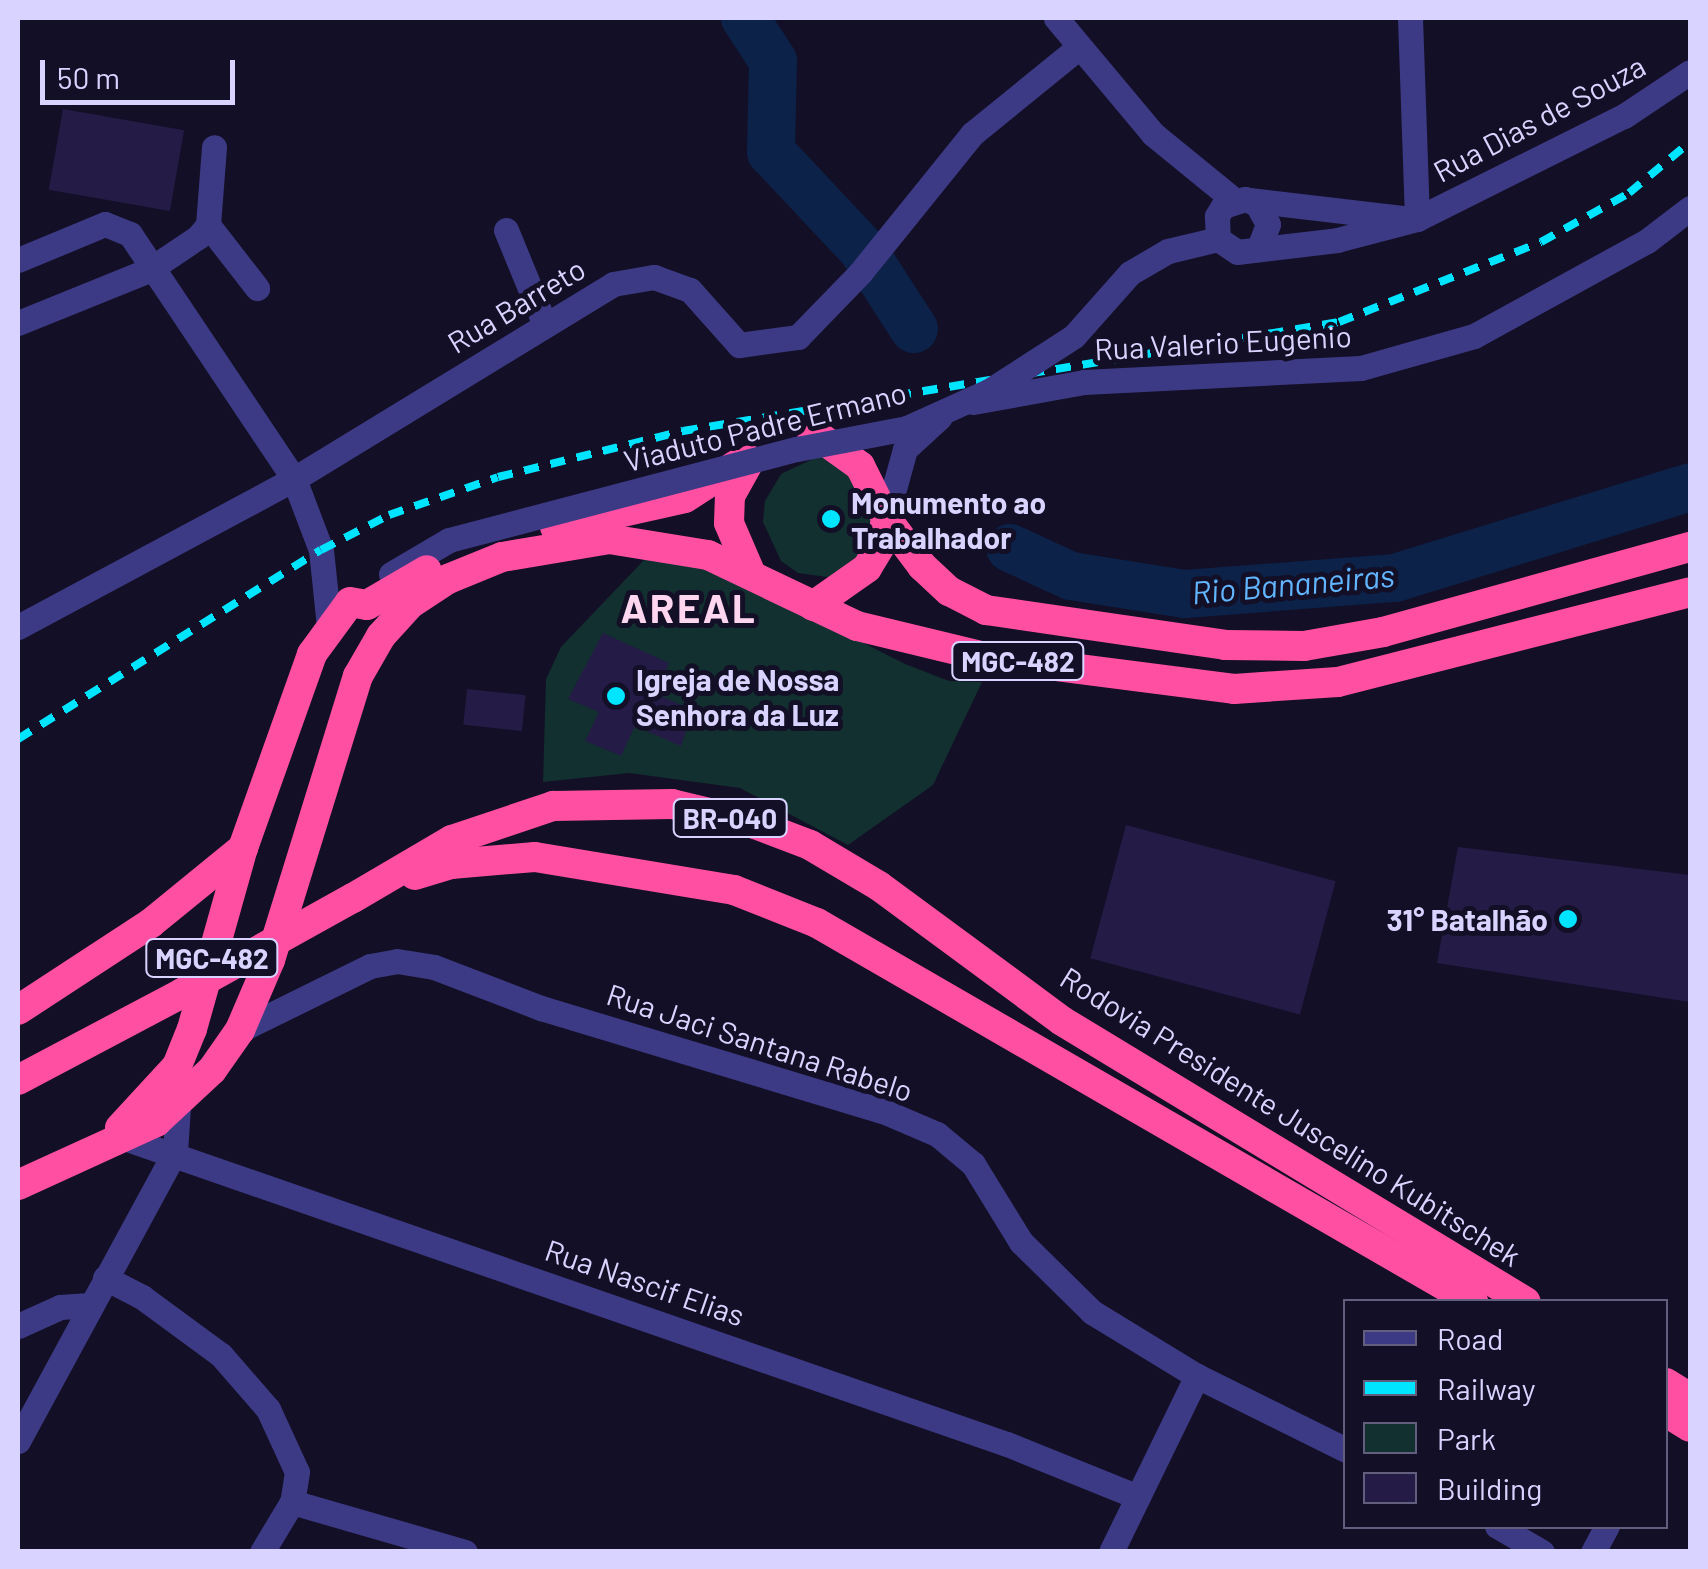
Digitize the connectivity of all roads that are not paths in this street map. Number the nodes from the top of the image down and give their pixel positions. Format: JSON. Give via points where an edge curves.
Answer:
{"nodes":[{"id":1,"x":1056,"y":18,"type":"edge"},
{"id":2,"x":1410,"y":18,"type":"edge"},
{"id":3,"x":1078,"y":47,"type":"junction"},
{"id":4,"x":1690,"y":72,"type":"edge"},
{"id":5,"x":214,"y":147,"type":"dead end"},
{"id":6,"x":1240,"y":200,"type":"junction"},
{"id":7,"x":1690,"y":208,"type":"edge"},
{"id":8,"x":1417,"y":220,"type":"junction"},
{"id":9,"x":208,"y":225,"type":"junction"},
{"id":10,"x":506,"y":230,"type":"dead end"},
{"id":11,"x":1690,"y":235,"type":"edge"},
{"id":12,"x":1218,"y":239,"type":"junction"},
{"id":13,"x":1647,"y":241,"type":"junction"},
{"id":14,"x":1260,"y":245,"type":"junction"},
{"id":15,"x":18,"y":260,"type":"edge"},
{"id":16,"x":149,"y":270,"type":"junction"},
{"id":17,"x":257,"y":288,"type":"dead end"},
{"id":18,"x":18,"y":323,"type":"edge"},
{"id":19,"x":545,"y":325,"type":"junction"},
{"id":20,"x":956,"y":405,"type":"junction"},
{"id":21,"x":822,"y":438,"type":"junction"},
{"id":22,"x":758,"y":451,"type":"junction"},
{"id":23,"x":294,"y":478,"type":"junction"},
{"id":24,"x":886,"y":518,"type":"junction"},
{"id":25,"x":1690,"y":547,"type":"edge"},
{"id":26,"x":750,"y":572,"type":"junction"},
{"id":27,"x":1690,"y":592,"type":"edge"},
{"id":28,"x":358,"y":603,"type":"junction"},
{"id":29,"x":1500,"y":604,"type":"junction"},
{"id":30,"x":813,"y":606,"type":"junction"},
{"id":31,"x":329,"y":626,"type":"junction"},
{"id":32,"x":18,"y":627,"type":"edge"},
{"id":33,"x":381,"y":636,"type":"junction"},
{"id":34,"x":1507,"y":644,"type":"junction"},
{"id":35,"x":243,"y":848,"type":"junction"},
{"id":36,"x":361,"y":894,"type":"junction"},
{"id":37,"x":216,"y":944,"type":"junction"},
{"id":38,"x":270,"y":960,"type":"junction"},
{"id":39,"x":18,"y":1010,"type":"edge"},
{"id":40,"x":240,"y":1030,"type":"junction"},
{"id":41,"x":177,"y":1066,"type":"junction"},
{"id":42,"x":18,"y":1080,"type":"edge"},
{"id":43,"x":180,"y":1104,"type":"junction"},
{"id":44,"x":127,"y":1139,"type":"junction"},
{"id":45,"x":95,"y":1150,"type":"junction"},
{"id":46,"x":175,"y":1152,"type":"junction"},
{"id":47,"x":18,"y":1186,"type":"edge"},
{"id":48,"x":105,"y":1278,"type":"junction"},
{"id":49,"x":1468,"y":1299,"type":"edge"},
{"id":50,"x":1521,"y":1299,"type":"edge"},
{"id":51,"x":90,"y":1304,"type":"junction"},
{"id":52,"x":18,"y":1326,"type":"edge"},
{"id":53,"x":1197,"y":1376,"type":"junction"},
{"id":54,"x":1668,"y":1389,"type":"edge"},
{"id":55,"x":1676,"y":1414,"type":"edge"},
{"id":56,"x":18,"y":1442,"type":"edge"},
{"id":57,"x":1343,"y":1449,"type":"edge"},
{"id":58,"x":1138,"y":1497,"type":"junction"},
{"id":59,"x":292,"y":1502,"type":"junction"},
{"id":60,"x":1501,"y":1529,"type":"edge"},
{"id":61,"x":1605,"y":1529,"type":"edge"},
{"id":62,"x":1120,"y":1547,"type":"edge"},
{"id":63,"x":262,"y":1552,"type":"edge"},
{"id":64,"x":465,"y":1552,"type":"edge"},
{"id":65,"x":1542,"y":1552,"type":"edge"},
{"id":66,"x":1593,"y":1552,"type":"edge"}],
"edges":[{"from":1,"to":3,"type":"street"},
{"from":2,"to":8,"type":"street"},
{"from":3,"to":6,"type":"street","via":[[1153,134]]},
{"from":3,"to":19,"type":"street","name":"Rua Barreto","via":[[972,134],[798,338],[738,345],[690,290],[654,277],[613,284]]},
{"from":4,"to":8,"type":"street","name":"Rua Dias de Souza","via":[[1624,116]]},
{"from":5,"to":9,"type":"street"},
{"from":6,"to":8,"type":"street"},
{"from":6,"to":12,"type":"street","via":[[1216,216]]},
{"from":6,"to":14,"type":"street","via":[[1265,212]]},
{"from":7,"to":13,"type":"street"},
{"from":8,"to":14,"type":"street","name":"Rua Dias de Souza","via":[[1337,240]]},
{"from":9,"to":16,"type":"street"},
{"from":9,"to":17,"type":"street"},
{"from":10,"to":19,"type":"street"},
{"from":11,"to":13,"type":"street"},
{"from":12,"to":14,"type":"street","via":[[1238,252]]},
{"from":12,"to":28,"type":"street","name":"Viaduto Padre Ermano","bridge":true,"via":[[1168,250],[1130,273],[1074,336],[989,391],[907,428],[798,448],[449,540]]},
{"from":13,"to":20,"type":"street","name":"Rua Valerio Eugenio","via":[[1474,336],[1361,368],[1084,382]]},
{"from":15,"to":16,"type":"street","via":[[118,225]]},
{"from":16,"to":18,"type":"street"},
{"from":16,"to":23,"type":"street"},
{"from":19,"to":23,"type":"street","name":"Rua Barreto"},
{"from":20,"to":21,"type":"street","name":"Rua Valerio Eugenio"},
{"from":20,"to":24,"type":"street","via":[[905,449]]},
{"from":21,"to":22,"type":"highway","number":"MGC-482"},
{"from":21,"to":24,"type":"highway","number":"MGC-482","via":[[860,466]]},
{"from":22,"to":26,"type":"highway","via":[[741,471],[729,510],[735,550]]},
{"from":22,"to":28,"type":"highway","number":"MGC-482","via":[[685,498],[474,546]]},
{"from":23,"to":31,"type":"street","via":[[320,550]]},
{"from":23,"to":32,"type":"street","name":"Rua Barreto"},
{"from":24,"to":29,"type":"highway","number":"MGC-482","via":[[949,591],[1023,620],[1226,644],[1304,646]]},
{"from":24,"to":30,"type":"highway","via":[[882,543],[867,568]]},
{"from":25,"to":29,"type":"highway","number":"MGC-482"},
{"from":26,"to":30,"type":"highway","number":"MGC-482"},
{"from":26,"to":33,"type":"highway","number":"MGC-482","via":[[708,555],[648,545],[559,542],[448,579],[410,604]]},
{"from":27,"to":34,"type":"highway","number":"MGC-482"},
{"from":28,"to":31,"type":"highway","number":"MGC-482"},
{"from":28,"to":33,"type":"street"},
{"from":29,"to":34,"type":"highway"},
{"from":30,"to":34,"type":"highway","number":"MGC-482","via":[[857,626],[985,656],[1234,689],[1338,682]]},
{"from":31,"to":35,"type":"highway","number":"MGC-482","via":[[312,654]]},
{"from":33,"to":38,"type":"highway","number":"MGC-482","via":[[358,676]]},
{"from":35,"to":37,"type":"highway","number":"MGC-482"},
{"from":35,"to":39,"type":"highway","via":[[151,923]]},
{"from":36,"to":42,"type":"highway","name":"Rodovia Presidente Juscelino Kubitschek","number":"BR-040","bridge":true},
{"from":36,"to":49,"type":"highway","name":"Rodovia Presidente Juscelino Kubitschek","number":"BR-040","via":[[451,864],[535,857],[734,890],[817,924]]},
{"from":36,"to":50,"type":"highway","name":"Rodovia Presidente Juscelino Kubitschek","number":"BR-040","via":[[452,840],[553,806],[672,804],[755,824],[879,886],[1062,1020]]},
{"from":37,"to":38,"type":"highway","via":[[222,956],[245,969]]},
{"from":37,"to":41,"type":"highway","number":"MGC-482"},
{"from":38,"to":40,"type":"highway","number":"MGC-482"},
{"from":40,"to":43,"type":"highway","number":"MGC-482"},
{"from":40,"to":53,"type":"street","name":"Rua Jaci Santana Rabelo","via":[[370,966],[397,961],[434,967],[541,1008],[883,1111],[938,1134],[973,1164],[1021,1242],[1092,1312]]},
{"from":41,"to":43,"type":"street"},
{"from":41,"to":45,"type":"highway","number":"MGC-482","via":[[148,1103]]},
{"from":43,"to":44,"type":"highway","number":"MGC-482"},
{"from":43,"to":46,"type":"street"},
{"from":44,"to":45,"type":"highway","number":"MGC-482"},
{"from":44,"to":46,"type":"street","name":"Rua Nascif Elias"},
{"from":45,"to":47,"type":"highway","number":"MGC-482"},
{"from":46,"to":48,"type":"street"},
{"from":46,"to":58,"type":"street","name":"Rua Nascif Elias","via":[[1007,1444]]},
{"from":48,"to":51,"type":"street"},
{"from":48,"to":59,"type":"street","via":[[221,1355],[268,1408],[297,1472]]},
{"from":51,"to":52,"type":"street"},
{"from":51,"to":56,"type":"street"},
{"from":53,"to":57,"type":"street","name":"Rua Jaci Santana Rabelo"},
{"from":53,"to":58,"type":"street"},
{"from":54,"to":55,"type":"highway"},
{"from":58,"to":62,"type":"street"},
{"from":59,"to":63,"type":"street"},
{"from":59,"to":64,"type":"street"},
{"from":60,"to":65,"type":"street"},
{"from":61,"to":66,"type":"street"}]}
